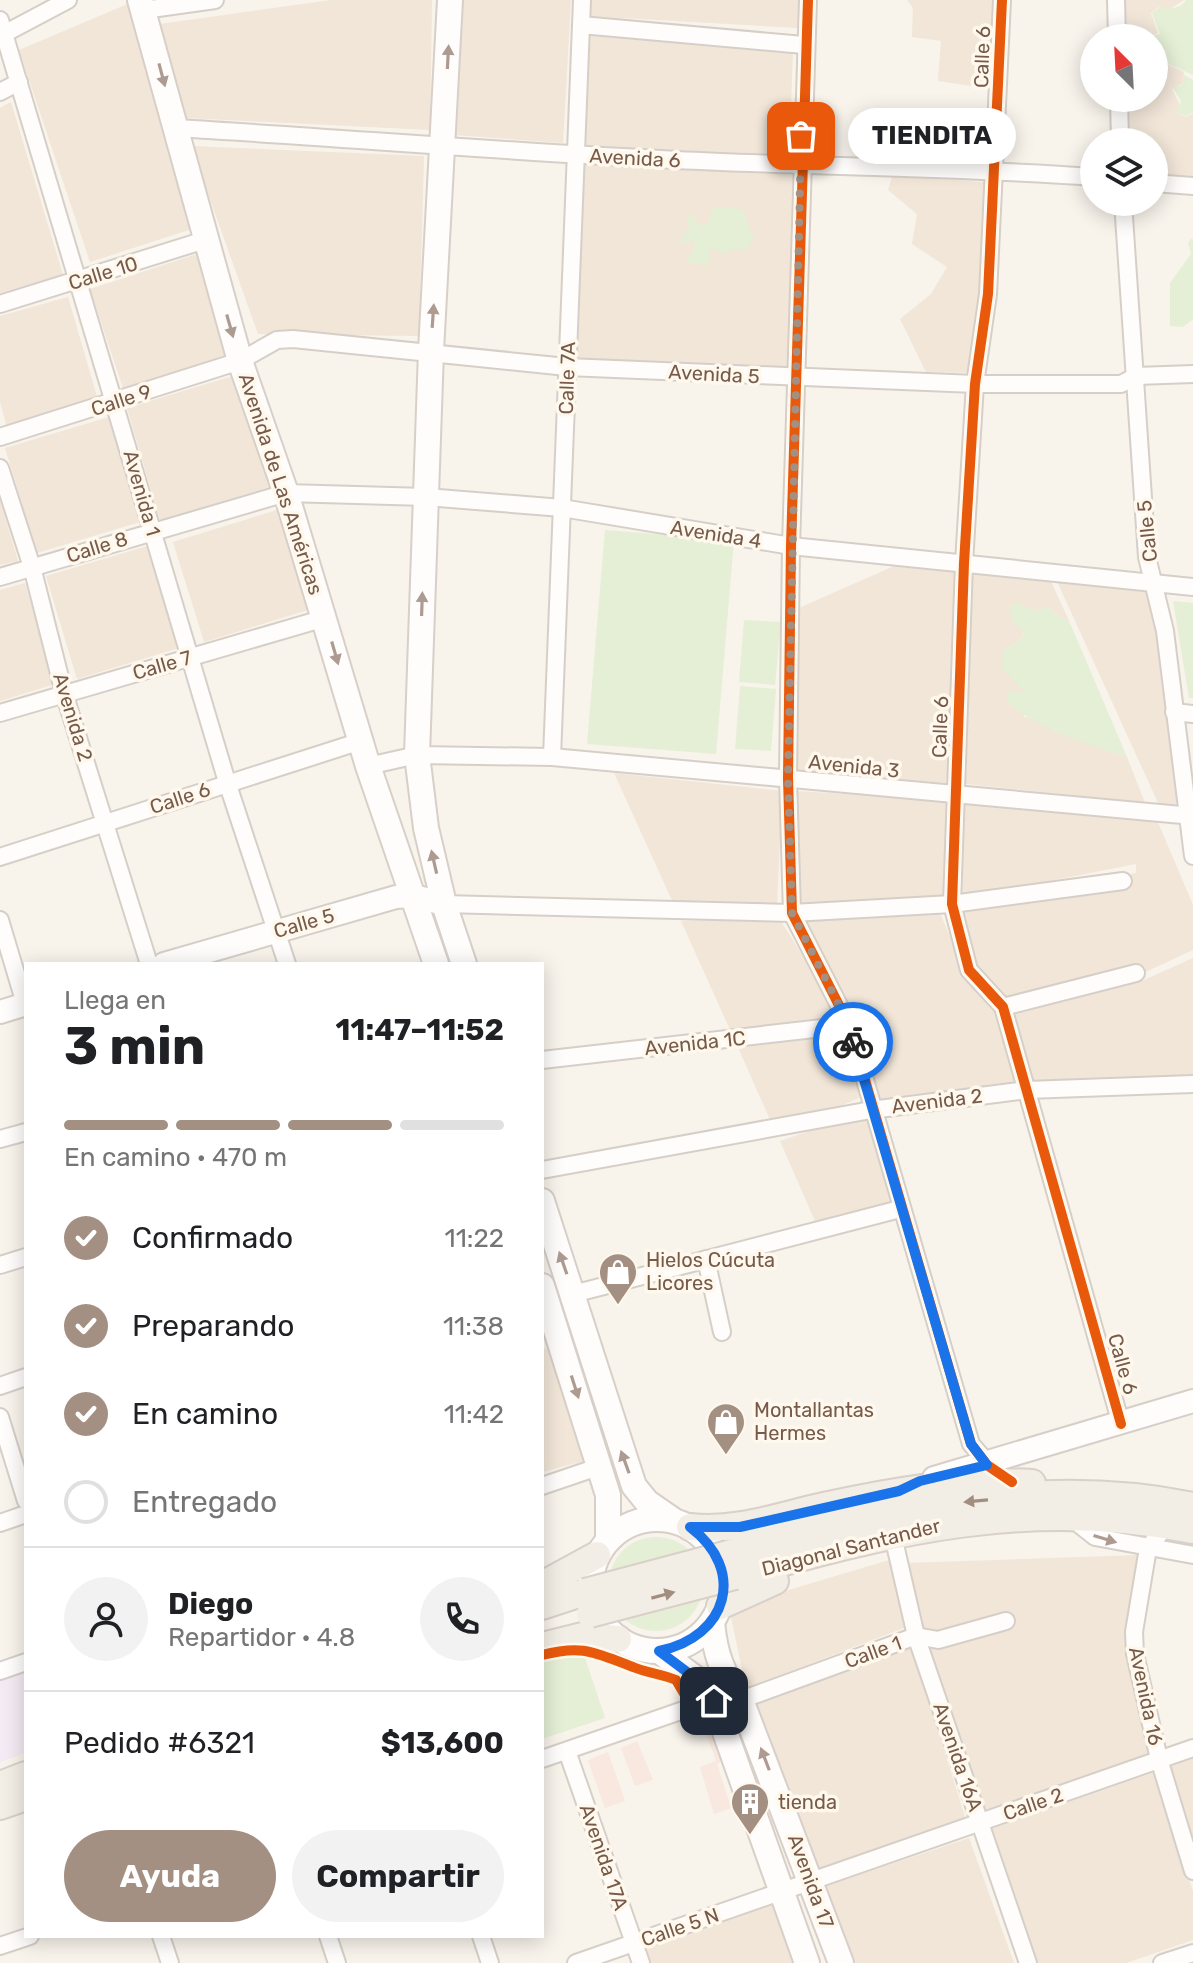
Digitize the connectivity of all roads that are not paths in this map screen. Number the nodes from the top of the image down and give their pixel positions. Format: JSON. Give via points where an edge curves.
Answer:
{"nodes":[{"id":1,"x":68,"y":0,"type":"edge"},
{"id":2,"x":215,"y":0,"type":"edge"},
{"id":3,"x":450,"y":0,"type":"edge"},
{"id":4,"x":582,"y":0,"type":"edge"},
{"id":5,"x":808,"y":0,"type":"edge"},
{"id":6,"x":1002,"y":0,"type":"edge"},
{"id":7,"x":1116,"y":0,"type":"edge"},
{"id":8,"x":142,"y":5,"type":"edge"},
{"id":9,"x":1117,"y":24,"type":"edge"},
{"id":10,"x":581,"y":25,"type":"junction"},
{"id":11,"x":1,"y":30,"type":"edge"},
{"id":12,"x":804,"y":45,"type":"junction"},
{"id":13,"x":19,"y":82,"type":"junction"},
{"id":14,"x":0,"y":92,"type":"edge"},
{"id":15,"x":176,"y":128,"type":"junction"},
{"id":16,"x":444,"y":143,"type":"junction"},
{"id":17,"x":576,"y":155,"type":"junction"},
{"id":18,"x":800,"y":166,"type":"junction"},
{"id":19,"x":995,"y":170,"type":"junction"},
{"id":20,"x":1080,"y":176,"type":"edge"},
{"id":21,"x":1168,"y":184,"type":"edge"},
{"id":22,"x":1193,"y":186,"type":"edge"},
{"id":23,"x":1124,"y":216,"type":"edge"},
{"id":24,"x":205,"y":240,"type":"junction"},
{"id":25,"x":77,"y":281,"type":"junction"},
{"id":26,"x":0,"y":304,"type":"edge"},
{"id":27,"x":431,"y":351,"type":"junction"},
{"id":28,"x":240,"y":361,"type":"junction"},
{"id":29,"x":567,"y":367,"type":"junction"},
{"id":30,"x":1193,"y":374,"type":"edge"},
{"id":31,"x":1136,"y":376,"type":"junction"},
{"id":32,"x":798,"y":377,"type":"junction"},
{"id":33,"x":975,"y":384,"type":"junction"},
{"id":34,"x":115,"y":403,"type":"junction"},
{"id":35,"x":0,"y":437,"type":"edge"},
{"id":36,"x":0,"y":468,"type":"edge"},
{"id":37,"x":286,"y":493,"type":"junction"},
{"id":38,"x":426,"y":497,"type":"junction"},
{"id":39,"x":562,"y":508,"type":"junction"},
{"id":40,"x":152,"y":530,"type":"junction"},
{"id":41,"x":791,"y":546,"type":"junction"},
{"id":42,"x":964,"y":563,"type":"junction"},
{"id":43,"x":32,"y":567,"type":"junction"},
{"id":44,"x":0,"y":577,"type":"edge"},
{"id":45,"x":1153,"y":581,"type":"junction"},
{"id":46,"x":1193,"y":587,"type":"edge"},
{"id":47,"x":325,"y":618,"type":"junction"},
{"id":48,"x":191,"y":656,"type":"junction"},
{"id":49,"x":64,"y":693,"type":"junction"},
{"id":50,"x":1174,"y":712,"type":"junction"},
{"id":51,"x":0,"y":713,"type":"edge"},
{"id":52,"x":1193,"y":714,"type":"edge"},
{"id":53,"x":361,"y":741,"type":"junction"},
{"id":54,"x":417,"y":755,"type":"junction"},
{"id":55,"x":552,"y":757,"type":"junction"},
{"id":56,"x":368,"y":766,"type":"junction"},
{"id":57,"x":788,"y":778,"type":"junction"},
{"id":58,"x":227,"y":782,"type":"junction"},
{"id":59,"x":955,"y":794,"type":"junction"},
{"id":60,"x":1189,"y":816,"type":"edge"},
{"id":61,"x":106,"y":822,"type":"junction"},
{"id":62,"x":1193,"y":856,"type":"edge"},
{"id":63,"x":0,"y":857,"type":"edge"},
{"id":64,"x":1123,"y":881,"type":"dead end"},
{"id":65,"x":414,"y":896,"type":"junction"},
{"id":66,"x":444,"y":904,"type":"junction"},
{"id":67,"x":952,"y":904,"type":"junction"},
{"id":68,"x":792,"y":913,"type":"junction"},
{"id":69,"x":0,"y":920,"type":"edge"},
{"id":70,"x":275,"y":932,"type":"junction"},
{"id":71,"x":148,"y":962,"type":"edge"},
{"id":72,"x":171,"y":962,"type":"edge"},
{"id":73,"x":286,"y":962,"type":"edge"},
{"id":74,"x":435,"y":962,"type":"edge"},
{"id":75,"x":463,"y":962,"type":"edge"},
{"id":76,"x":1136,"y":973,"type":"dead end"},
{"id":77,"x":24,"y":998,"type":"edge"},
{"id":78,"x":24,"y":1006,"type":"edge"},
{"id":79,"x":1003,"y":1007,"type":"junction"},
{"id":80,"x":0,"y":1012,"type":"edge"},
{"id":81,"x":849,"y":1025,"type":"junction"},
{"id":82,"x":544,"y":1060,"type":"edge"},
{"id":83,"x":1193,"y":1084,"type":"edge"},
{"id":84,"x":1027,"y":1090,"type":"junction"},
{"id":85,"x":871,"y":1110,"type":"junction"},
{"id":86,"x":24,"y":1133,"type":"edge"},
{"id":87,"x":0,"y":1139,"type":"edge"},
{"id":88,"x":544,"y":1170,"type":"edge"},
{"id":89,"x":544,"y":1207,"type":"edge"},
{"id":90,"x":900,"y":1209,"type":"junction"},
{"id":91,"x":24,"y":1258,"type":"edge"},
{"id":92,"x":706,"y":1259,"type":"junction"},
{"id":93,"x":0,"y":1265,"type":"edge"},
{"id":94,"x":573,"y":1294,"type":"junction"},
{"id":95,"x":544,"y":1298,"type":"edge"},
{"id":96,"x":722,"y":1332,"type":"dead end"},
{"id":97,"x":550,"y":1336,"type":"edge"},
{"id":98,"x":24,"y":1378,"type":"edge"},
{"id":99,"x":0,"y":1386,"type":"edge"},
{"id":100,"x":1193,"y":1401,"type":"edge"},
{"id":101,"x":0,"y":1417,"type":"edge"},
{"id":102,"x":1121,"y":1424,"type":"junction"},
{"id":103,"x":987,"y":1465,"type":"junction"},
{"id":104,"x":592,"y":1469,"type":"dead end"},
{"id":105,"x":1012,"y":1482,"type":"junction"},
{"id":106,"x":544,"y":1485,"type":"edge"},
{"id":107,"x":899,"y":1491,"type":"junction"},
{"id":108,"x":24,"y":1495,"type":"edge"},
{"id":109,"x":1193,"y":1495,"type":"edge"},
{"id":110,"x":1110,"y":1497,"type":"junction"},
{"id":111,"x":1156,"y":1499,"type":"junction"},
{"id":112,"x":1193,"y":1506,"type":"edge"},
{"id":113,"x":24,"y":1515,"type":"edge"},
{"id":114,"x":1066,"y":1517,"type":"junction"},
{"id":115,"x":0,"y":1523,"type":"edge"},
{"id":116,"x":682,"y":1524,"type":"junction"},
{"id":117,"x":1167,"y":1525,"type":"junction"},
{"id":118,"x":1193,"y":1530,"type":"edge"},
{"id":119,"x":602,"y":1548,"type":"junction"},
{"id":120,"x":1148,"y":1548,"type":"junction"},
{"id":121,"x":896,"y":1549,"type":"junction"},
{"id":122,"x":1193,"y":1555,"type":"edge"},
{"id":123,"x":544,"y":1584,"type":"edge"},
{"id":124,"x":587,"y":1603,"type":"junction"},
{"id":125,"x":544,"y":1606,"type":"edge"},
{"id":126,"x":716,"y":1614,"type":"junction"},
{"id":127,"x":1006,"y":1621,"type":"dead end"},
{"id":128,"x":544,"y":1628,"type":"edge"},
{"id":129,"x":916,"y":1636,"type":"junction"},
{"id":130,"x":618,"y":1639,"type":"junction"},
{"id":131,"x":544,"y":1646,"type":"edge"},
{"id":132,"x":659,"y":1651,"type":"junction"},
{"id":133,"x":24,"y":1663,"type":"edge"},
{"id":134,"x":0,"y":1671,"type":"edge"},
{"id":135,"x":741,"y":1700,"type":"junction"},
{"id":136,"x":692,"y":1707,"type":"dead end"},
{"id":137,"x":1193,"y":1748,"type":"edge"},
{"id":138,"x":567,"y":1751,"type":"junction"},
{"id":139,"x":544,"y":1758,"type":"edge"},
{"id":140,"x":1159,"y":1759,"type":"junction"},
{"id":141,"x":24,"y":1776,"type":"edge"},
{"id":142,"x":0,"y":1785,"type":"edge"},
{"id":143,"x":24,"y":1798,"type":"edge"},
{"id":144,"x":0,"y":1806,"type":"edge"},
{"id":145,"x":980,"y":1822,"type":"junction"},
{"id":146,"x":1193,"y":1871,"type":"edge"},
{"id":147,"x":812,"y":1881,"type":"junction"},
{"id":148,"x":783,"y":1892,"type":"junction"},
{"id":149,"x":24,"y":1938,"type":"edge"},
{"id":150,"x":162,"y":1938,"type":"edge"},
{"id":151,"x":329,"y":1938,"type":"edge"},
{"id":152,"x":482,"y":1938,"type":"edge"},
{"id":153,"x":634,"y":1943,"type":"junction"},
{"id":154,"x":0,"y":1946,"type":"edge"},
{"id":155,"x":1193,"y":1953,"type":"edge"},
{"id":156,"x":170,"y":1963,"type":"edge"},
{"id":157,"x":337,"y":1963,"type":"edge"},
{"id":158,"x":490,"y":1963,"type":"edge"},
{"id":159,"x":576,"y":1963,"type":"edge"},
{"id":160,"x":641,"y":1963,"type":"edge"},
{"id":161,"x":807,"y":1963,"type":"edge"},
{"id":162,"x":841,"y":1963,"type":"edge"},
{"id":163,"x":1028,"y":1963,"type":"edge"},
{"id":164,"x":1162,"y":1963,"type":"edge"}],
"edges":[{"from":1,"to":11,"type":"street"},
{"from":2,"to":8,"type":"street"},
{"from":16,"to":3,"type":"main road","one_way":true},
{"from":4,"to":10,"type":"street","name":"Calle 7A"},
{"from":5,"to":12,"type":"street"},
{"from":6,"to":19,"type":"street","name":"Calle 6"},
{"from":7,"to":9,"type":"street"},
{"from":8,"to":15,"type":"main road","name":"Avenida de Las Américas","one_way":true},
{"from":10,"to":12,"type":"street"},
{"from":10,"to":17,"type":"street","name":"Calle 7A"},
{"from":11,"to":13,"type":"street","name":"Avenida 1"},
{"from":12,"to":18,"type":"street"},
{"from":13,"to":14,"type":"street"},
{"from":13,"to":25,"type":"street","name":"Avenida 1"},
{"from":15,"to":16,"type":"street","name":"Avenida 6"},
{"from":15,"to":24,"type":"main road","name":"Avenida de Las Américas"},
{"from":16,"to":17,"type":"street","name":"Avenida 6"},
{"from":27,"to":16,"type":"main road","one_way":true},
{"from":17,"to":18,"type":"street","name":"Avenida 6"},
{"from":17,"to":29,"type":"street","name":"Calle 7A"},
{"from":18,"to":19,"type":"street","name":"Avenida 6"},
{"from":18,"to":32,"type":"street"},
{"from":19,"to":20,"type":"street","name":"Avenida 6"},
{"from":19,"to":33,"type":"street","name":"Calle 6","via":[[988,294]]},
{"from":21,"to":22,"type":"street"},
{"from":23,"to":31,"type":"street","name":"Calle 5"},
{"from":24,"to":25,"type":"street","name":"Calle 10"},
{"from":24,"to":28,"type":"main road","name":"Avenida de Las Américas","one_way":true},
{"from":25,"to":26,"type":"street","name":"Calle 10"},
{"from":25,"to":34,"type":"street","name":"Avenida 1"},
{"from":27,"to":28,"type":"street","name":"Avenida 5","via":[[293,339],[277,340]]},
{"from":27,"to":29,"type":"street","name":"Avenida 5"},
{"from":27,"to":38,"type":"main road"},
{"from":28,"to":34,"type":"street","name":"Calle 9"},
{"from":28,"to":37,"type":"main road","name":"Avenida de Las Américas"},
{"from":29,"to":32,"type":"street","name":"Avenida 5"},
{"from":29,"to":39,"type":"street","name":"Calle 7A"},
{"from":30,"to":31,"type":"street","name":"Avenida 5"},
{"from":31,"to":33,"type":"street","name":"Avenida 5","via":[[1121,384]]},
{"from":31,"to":45,"type":"street","name":"Calle 5"},
{"from":32,"to":33,"type":"street","name":"Avenida 5"},
{"from":32,"to":41,"type":"street"},
{"from":33,"to":42,"type":"street","name":"Calle 6"},
{"from":34,"to":35,"type":"street","name":"Calle 9"},
{"from":34,"to":40,"type":"street","name":"Avenida 1"},
{"from":36,"to":43,"type":"street","name":"Avenida 2"},
{"from":37,"to":38,"type":"street","name":"Avenida 4"},
{"from":37,"to":40,"type":"street","name":"Calle 8"},
{"from":37,"to":47,"type":"main road","name":"Avenida de Las Américas"},
{"from":38,"to":39,"type":"street","name":"Avenida 4"},
{"from":54,"to":38,"type":"main road","one_way":true},
{"from":39,"to":41,"type":"street","name":"Avenida 4"},
{"from":39,"to":55,"type":"street","name":"Calle 7A"},
{"from":40,"to":43,"type":"street","name":"Calle 8"},
{"from":40,"to":48,"type":"street","name":"Avenida 1"},
{"from":41,"to":42,"type":"street","name":"Avenida 4"},
{"from":41,"to":57,"type":"street"},
{"from":42,"to":45,"type":"street","name":"Avenida 4"},
{"from":42,"to":59,"type":"street","name":"Calle 6"},
{"from":43,"to":44,"type":"street","name":"Calle 8"},
{"from":43,"to":49,"type":"street","name":"Avenida 2"},
{"from":45,"to":46,"type":"street","name":"Avenida 4"},
{"from":45,"to":50,"type":"street","name":"Calle 5"},
{"from":47,"to":48,"type":"street","name":"Calle 7"},
{"from":47,"to":53,"type":"main road","name":"Avenida de Las Américas","one_way":true},
{"from":48,"to":49,"type":"street","name":"Calle 7"},
{"from":48,"to":58,"type":"street","name":"Avenida 1"},
{"from":49,"to":51,"type":"street","name":"Calle 7"},
{"from":49,"to":61,"type":"street","name":"Avenida 2"},
{"from":50,"to":52,"type":"street"},
{"from":50,"to":60,"type":"street","name":"Calle 5"},
{"from":53,"to":56,"type":"main road","name":"Avenida de Las Américas"},
{"from":53,"to":58,"type":"street","name":"Calle 6"},
{"from":54,"to":55,"type":"street","name":"Avenida 3"},
{"from":54,"to":56,"type":"street","name":"Avenida 3"},
{"from":66,"to":54,"type":"main road","one_way":true,"via":[[426,828]]},
{"from":55,"to":57,"type":"street","name":"Avenida 3"},
{"from":56,"to":65,"type":"main road","name":"Avenida de Las Américas"},
{"from":57,"to":59,"type":"street","name":"Avenida 3"},
{"from":57,"to":68,"type":"street"},
{"from":58,"to":61,"type":"street","name":"Calle 6"},
{"from":58,"to":70,"type":"street","name":"Avenida 1"},
{"from":59,"to":60,"type":"street","name":"Avenida 3"},
{"from":59,"to":67,"type":"street","name":"Calle 6"},
{"from":60,"to":62,"type":"street","name":"Calle 5"},
{"from":61,"to":63,"type":"street","name":"Calle 6"},
{"from":61,"to":71,"type":"street","name":"Avenida 2"},
{"from":64,"to":67,"type":"street"},
{"from":65,"to":66,"type":"street","name":"Calle 5"},
{"from":65,"to":70,"type":"street","name":"Calle 5"},
{"from":65,"to":74,"type":"main road","name":"Avenida de Las Américas"},
{"from":66,"to":68,"type":"street"},
{"from":66,"to":75,"type":"main road"},
{"from":67,"to":68,"type":"street"},
{"from":67,"to":79,"type":"street","name":"Calle 6","via":[[969,970]]},
{"from":68,"to":81,"type":"street"},
{"from":69,"to":77,"type":"street"},
{"from":70,"to":72,"type":"street","name":"Calle 5"},
{"from":70,"to":73,"type":"street","name":"Avenida 1"},
{"from":76,"to":79,"type":"street"},
{"from":78,"to":80,"type":"street"},
{"from":79,"to":84,"type":"street","name":"Calle 6"},
{"from":81,"to":82,"type":"street","name":"Avenida 1C"},
{"from":81,"to":85,"type":"street"},
{"from":83,"to":84,"type":"street","name":"Avenida 2"},
{"from":84,"to":85,"type":"street","name":"Avenida 2"},
{"from":84,"to":102,"type":"street","name":"Calle 6"},
{"from":85,"to":88,"type":"street","name":"Avenida 2"},
{"from":85,"to":90,"type":"street"},
{"from":86,"to":87,"type":"street"},
{"from":94,"to":89,"type":"main road","one_way":true},
{"from":90,"to":92,"type":"street"},
{"from":90,"to":103,"type":"street","via":[[971,1444]]},
{"from":91,"to":93,"type":"street"},
{"from":92,"to":94,"type":"street"},
{"from":92,"to":96,"type":"street"},
{"from":116,"to":94,"type":"main road","one_way":true,"via":[[647,1502],[634,1486]]},
{"from":95,"to":97,"type":"main road"},
{"from":97,"to":119,"type":"main road","one_way":true,"via":[[608,1495]]},
{"from":98,"to":99,"type":"street"},
{"from":100,"to":102,"type":"street"},
{"from":101,"to":108,"type":"street"},
{"from":102,"to":103,"type":"street"},
{"from":103,"to":105,"type":"street"},
{"from":103,"to":107,"type":"street"},
{"from":104,"to":106,"type":"street"},
{"from":105,"to":107,"type":"main road"},
{"from":105,"to":110,"type":"main road"},
{"from":107,"to":116,"type":"main road","via":[[740,1527]]},
{"from":109,"to":111,"type":"street"},
{"from":110,"to":111,"type":"main road","name":"Diagonal Santander"},
{"from":110,"to":124,"type":"main road","name":"Diagonal Santander","one_way":true,"bridge":true,"via":[[1052,1495],[878,1513]]},
{"from":111,"to":112,"type":"main road","name":"Diagonal Santander"},
{"from":113,"to":115,"type":"street"},
{"from":114,"to":117,"type":"main road","name":"Diagonal Santander"},
{"from":114,"to":120,"type":"street","one_way":true,"via":[[1095,1537]]},
{"from":114,"to":121,"type":"main road","via":[[1039,1528]]},
{"from":124,"to":114,"type":"main road","name":"Diagonal Santander","one_way":true,"bridge":true,"via":[[892,1533],[957,1522]]},
{"from":116,"to":119,"type":"main road","via":[[638,1521]]},
{"from":116,"to":126,"type":"main road","via":[[712,1545],[722,1570]]},
{"from":117,"to":118,"type":"main road","name":"Diagonal Santander"},
{"from":117,"to":120,"type":"street"},
{"from":119,"to":123,"type":"main road"},
{"from":119,"to":130,"type":"main road","via":[[590,1586],[592,1601],[606,1629]]},
{"from":120,"to":122,"type":"street"},
{"from":120,"to":140,"type":"street","name":"Avenida 16","via":[[1134,1643]]},
{"from":121,"to":126,"type":"main road","via":[[757,1587]]},
{"from":121,"to":129,"type":"street","name":"Avenida 16A"},
{"from":124,"to":125,"type":"main road"},
{"from":124,"to":128,"type":"main road"},
{"from":126,"to":132,"type":"main road","via":[[689,1642]]},
{"from":126,"to":135,"type":"main road","name":"Avenida 17","via":[[715,1652]]},
{"from":127,"to":129,"type":"street","name":"Calle 1","via":[[938,1640]]},
{"from":129,"to":135,"type":"street","name":"Calle 1"},
{"from":129,"to":145,"type":"street","name":"Avenida 16A"},
{"from":130,"to":131,"type":"main road","via":[[582,1636]]},
{"from":130,"to":132,"type":"main road"},
{"from":132,"to":148,"type":"main road","name":"Avenida 17","via":[[695,1678],[714,1701]]},
{"from":133,"to":134,"type":"street"},
{"from":147,"to":135,"type":"main road","name":"Avenida 17","one_way":true},
{"from":136,"to":138,"type":"street"},
{"from":137,"to":140,"type":"street","name":"Calle 2"},
{"from":138,"to":139,"type":"street"},
{"from":138,"to":153,"type":"street","name":"Avenida 17A"},
{"from":140,"to":145,"type":"street","name":"Calle 2"},
{"from":140,"to":146,"type":"street","name":"Avenida 16"},
{"from":141,"to":142,"type":"main road"},
{"from":143,"to":144,"type":"main road"},
{"from":145,"to":147,"type":"street","name":"Calle 2"},
{"from":145,"to":163,"type":"street","name":"Avenida 16A"},
{"from":147,"to":148,"type":"street","name":"Calle 2"},
{"from":147,"to":162,"type":"main road","name":"Avenida 17"},
{"from":148,"to":153,"type":"street","name":"Calle 5 N"},
{"from":148,"to":161,"type":"main road","name":"Avenida 17"},
{"from":149,"to":154,"type":"street"},
{"from":150,"to":156,"type":"street"},
{"from":151,"to":157,"type":"street"},
{"from":152,"to":158,"type":"street"},
{"from":153,"to":159,"type":"street","name":"Calle 5 N"},
{"from":153,"to":160,"type":"street","name":"Avenida 17A"},
{"from":155,"to":164,"type":"street"}]}
